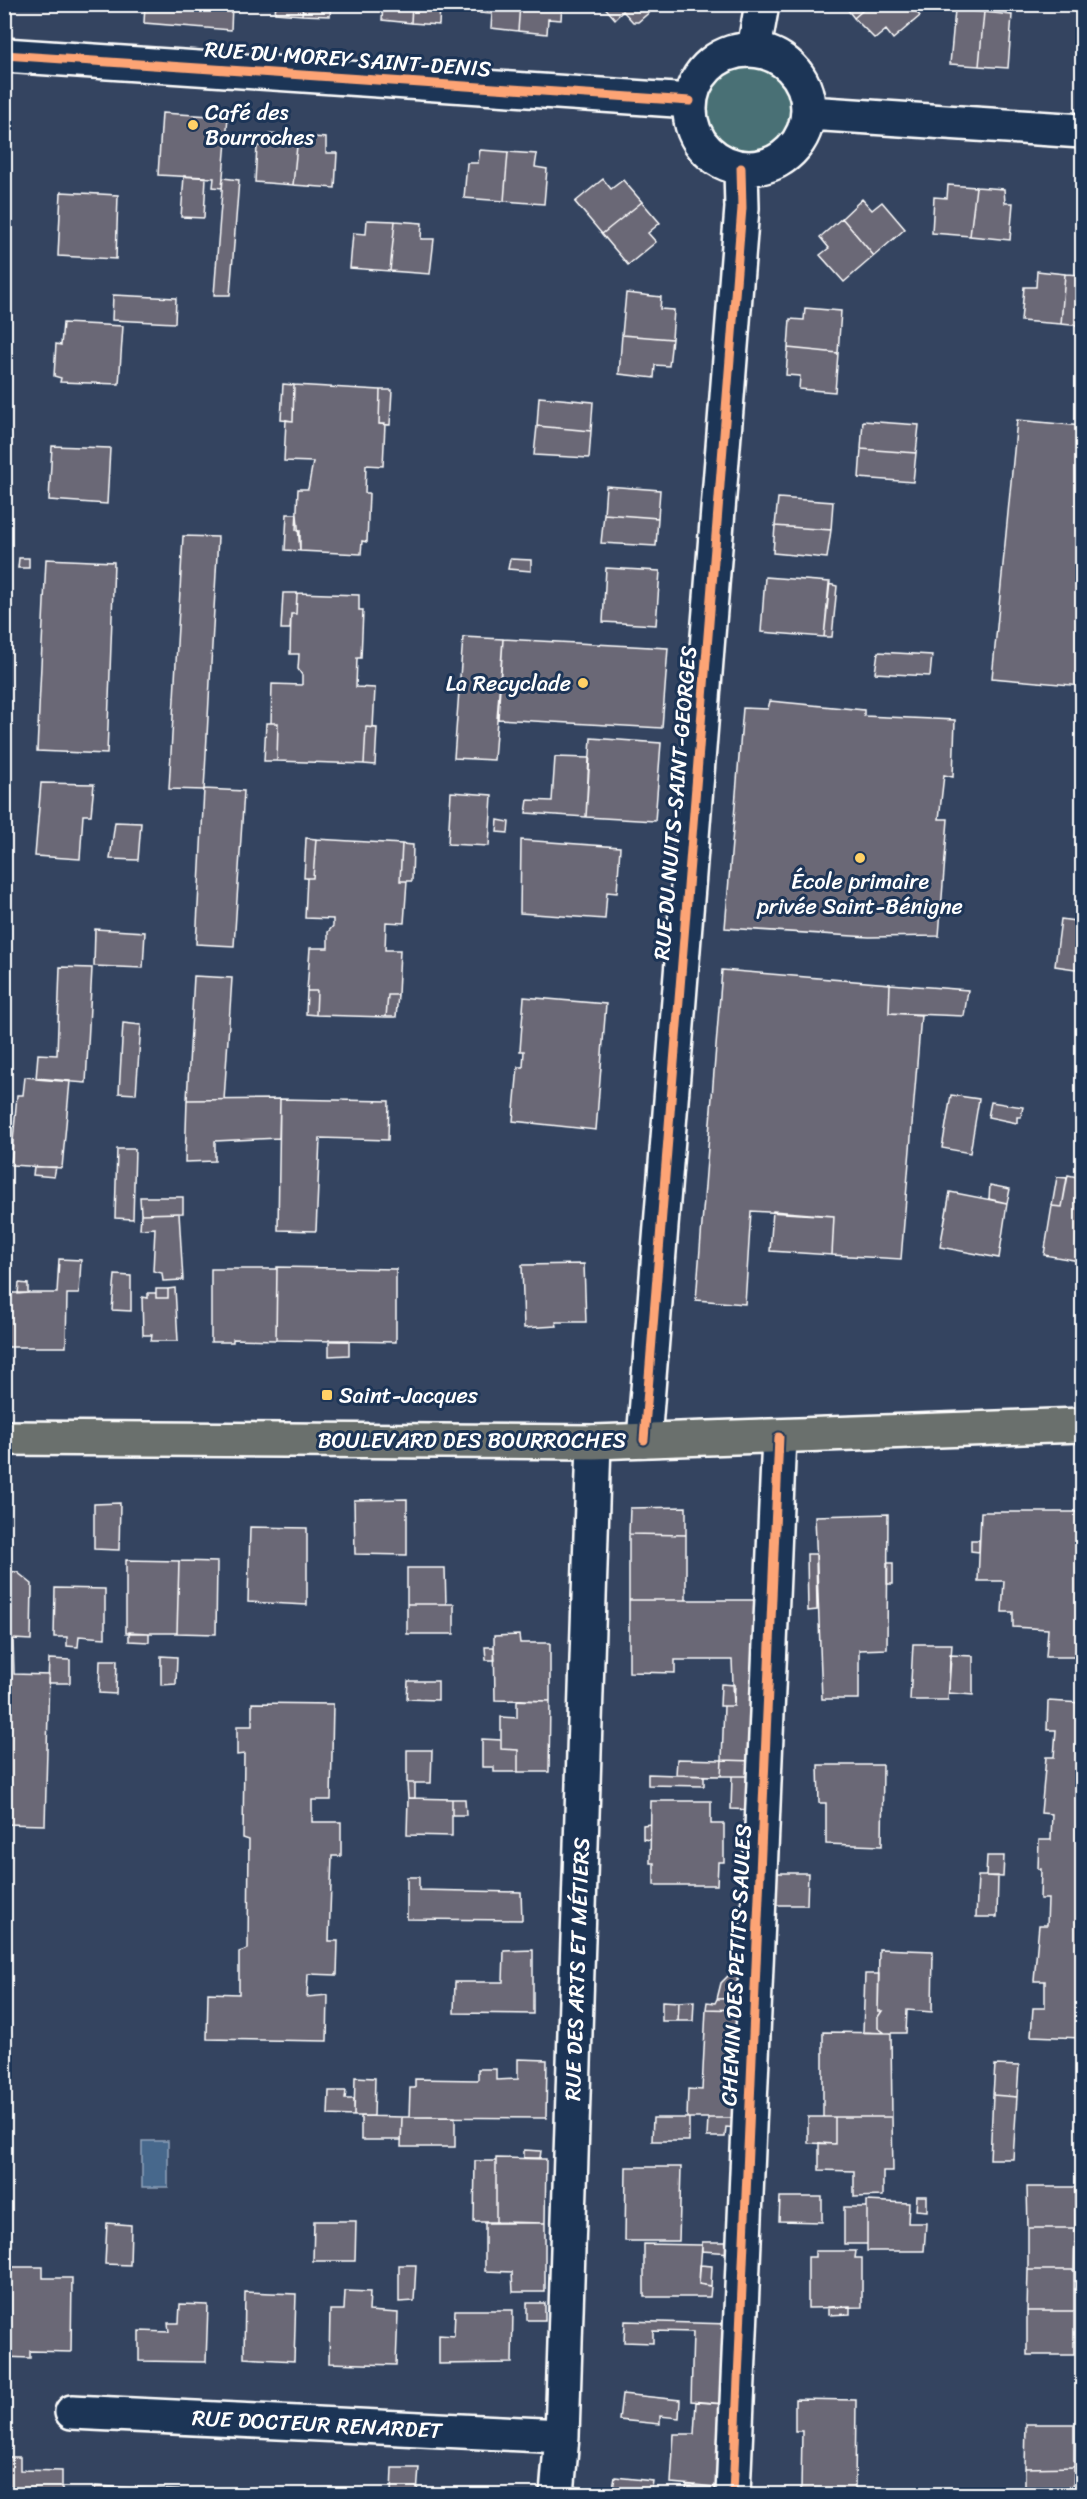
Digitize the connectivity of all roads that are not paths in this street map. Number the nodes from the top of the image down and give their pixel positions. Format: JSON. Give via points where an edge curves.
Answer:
{"nodes":[{"id":1,"x":762,"y":4,"type":"edge"},
{"id":2,"x":754,"y":49,"type":"junction"},
{"id":3,"x":4,"y":55,"type":"edge"},
{"id":4,"x":690,"y":101,"type":"junction"},
{"id":5,"x":809,"y":113,"type":"junction"},
{"id":6,"x":1083,"y":131,"type":"edge"},
{"id":7,"x":741,"y":168,"type":"junction"},
{"id":8,"x":1083,"y":1425,"type":"edge"},
{"id":9,"x":779,"y":1437,"type":"junction"},
{"id":10,"x":4,"y":1438,"type":"edge"},
{"id":11,"x":644,"y":1440,"type":"junction"},
{"id":12,"x":594,"y":1442,"type":"junction"},
{"id":13,"x":72,"y":2412,"type":"dead end"},
{"id":14,"x":562,"y":2436,"type":"junction"},
{"id":15,"x":557,"y":2494,"type":"edge"},
{"id":16,"x":732,"y":2494,"type":"edge"}],
"edges":[{"from":1,"to":2,"type":"street"},
{"from":2,"to":4,"type":"street","via":[[736,50],[719,57],[695,84]]},
{"from":2,"to":5,"type":"street","via":[[788,63],[801,78],[808,95]]},
{"from":3,"to":4,"type":"street","name":"RUE DU MOREY SAINT-DENIS"},
{"from":4,"to":7,"type":"street","via":[[696,137],[723,163]]},
{"from":5,"to":6,"type":"street"},
{"from":5,"to":7,"type":"street","via":[[805,132],[794,149],[779,161],[760,168]]},
{"from":7,"to":11,"type":"street","name":"RUE DU NUITS-SAINT-GEORGES","via":[[742,208]]},
{"from":8,"to":9,"type":"main road","name":"BOULEVARD DES BOURROCHES"},
{"from":9,"to":11,"type":"main road","name":"BOULEVARD DES BOURROCHES"},
{"from":9,"to":16,"type":"street","name":"CHEMIN DES PETITS SAULES"},
{"from":10,"to":12,"type":"main road","name":"BOULEVARD DES BOURROCHES"},
{"from":11,"to":12,"type":"main road","name":"BOULEVARD DES BOURROCHES"},
{"from":12,"to":14,"type":"street","name":"RUE DES ARTS ET MÉTIERS"},
{"from":13,"to":14,"type":"street","name":"RUE DOCTEUR RENARDET"},
{"from":14,"to":15,"type":"street","name":"RUE DES ARTS ET MÉTIERS"}]}
